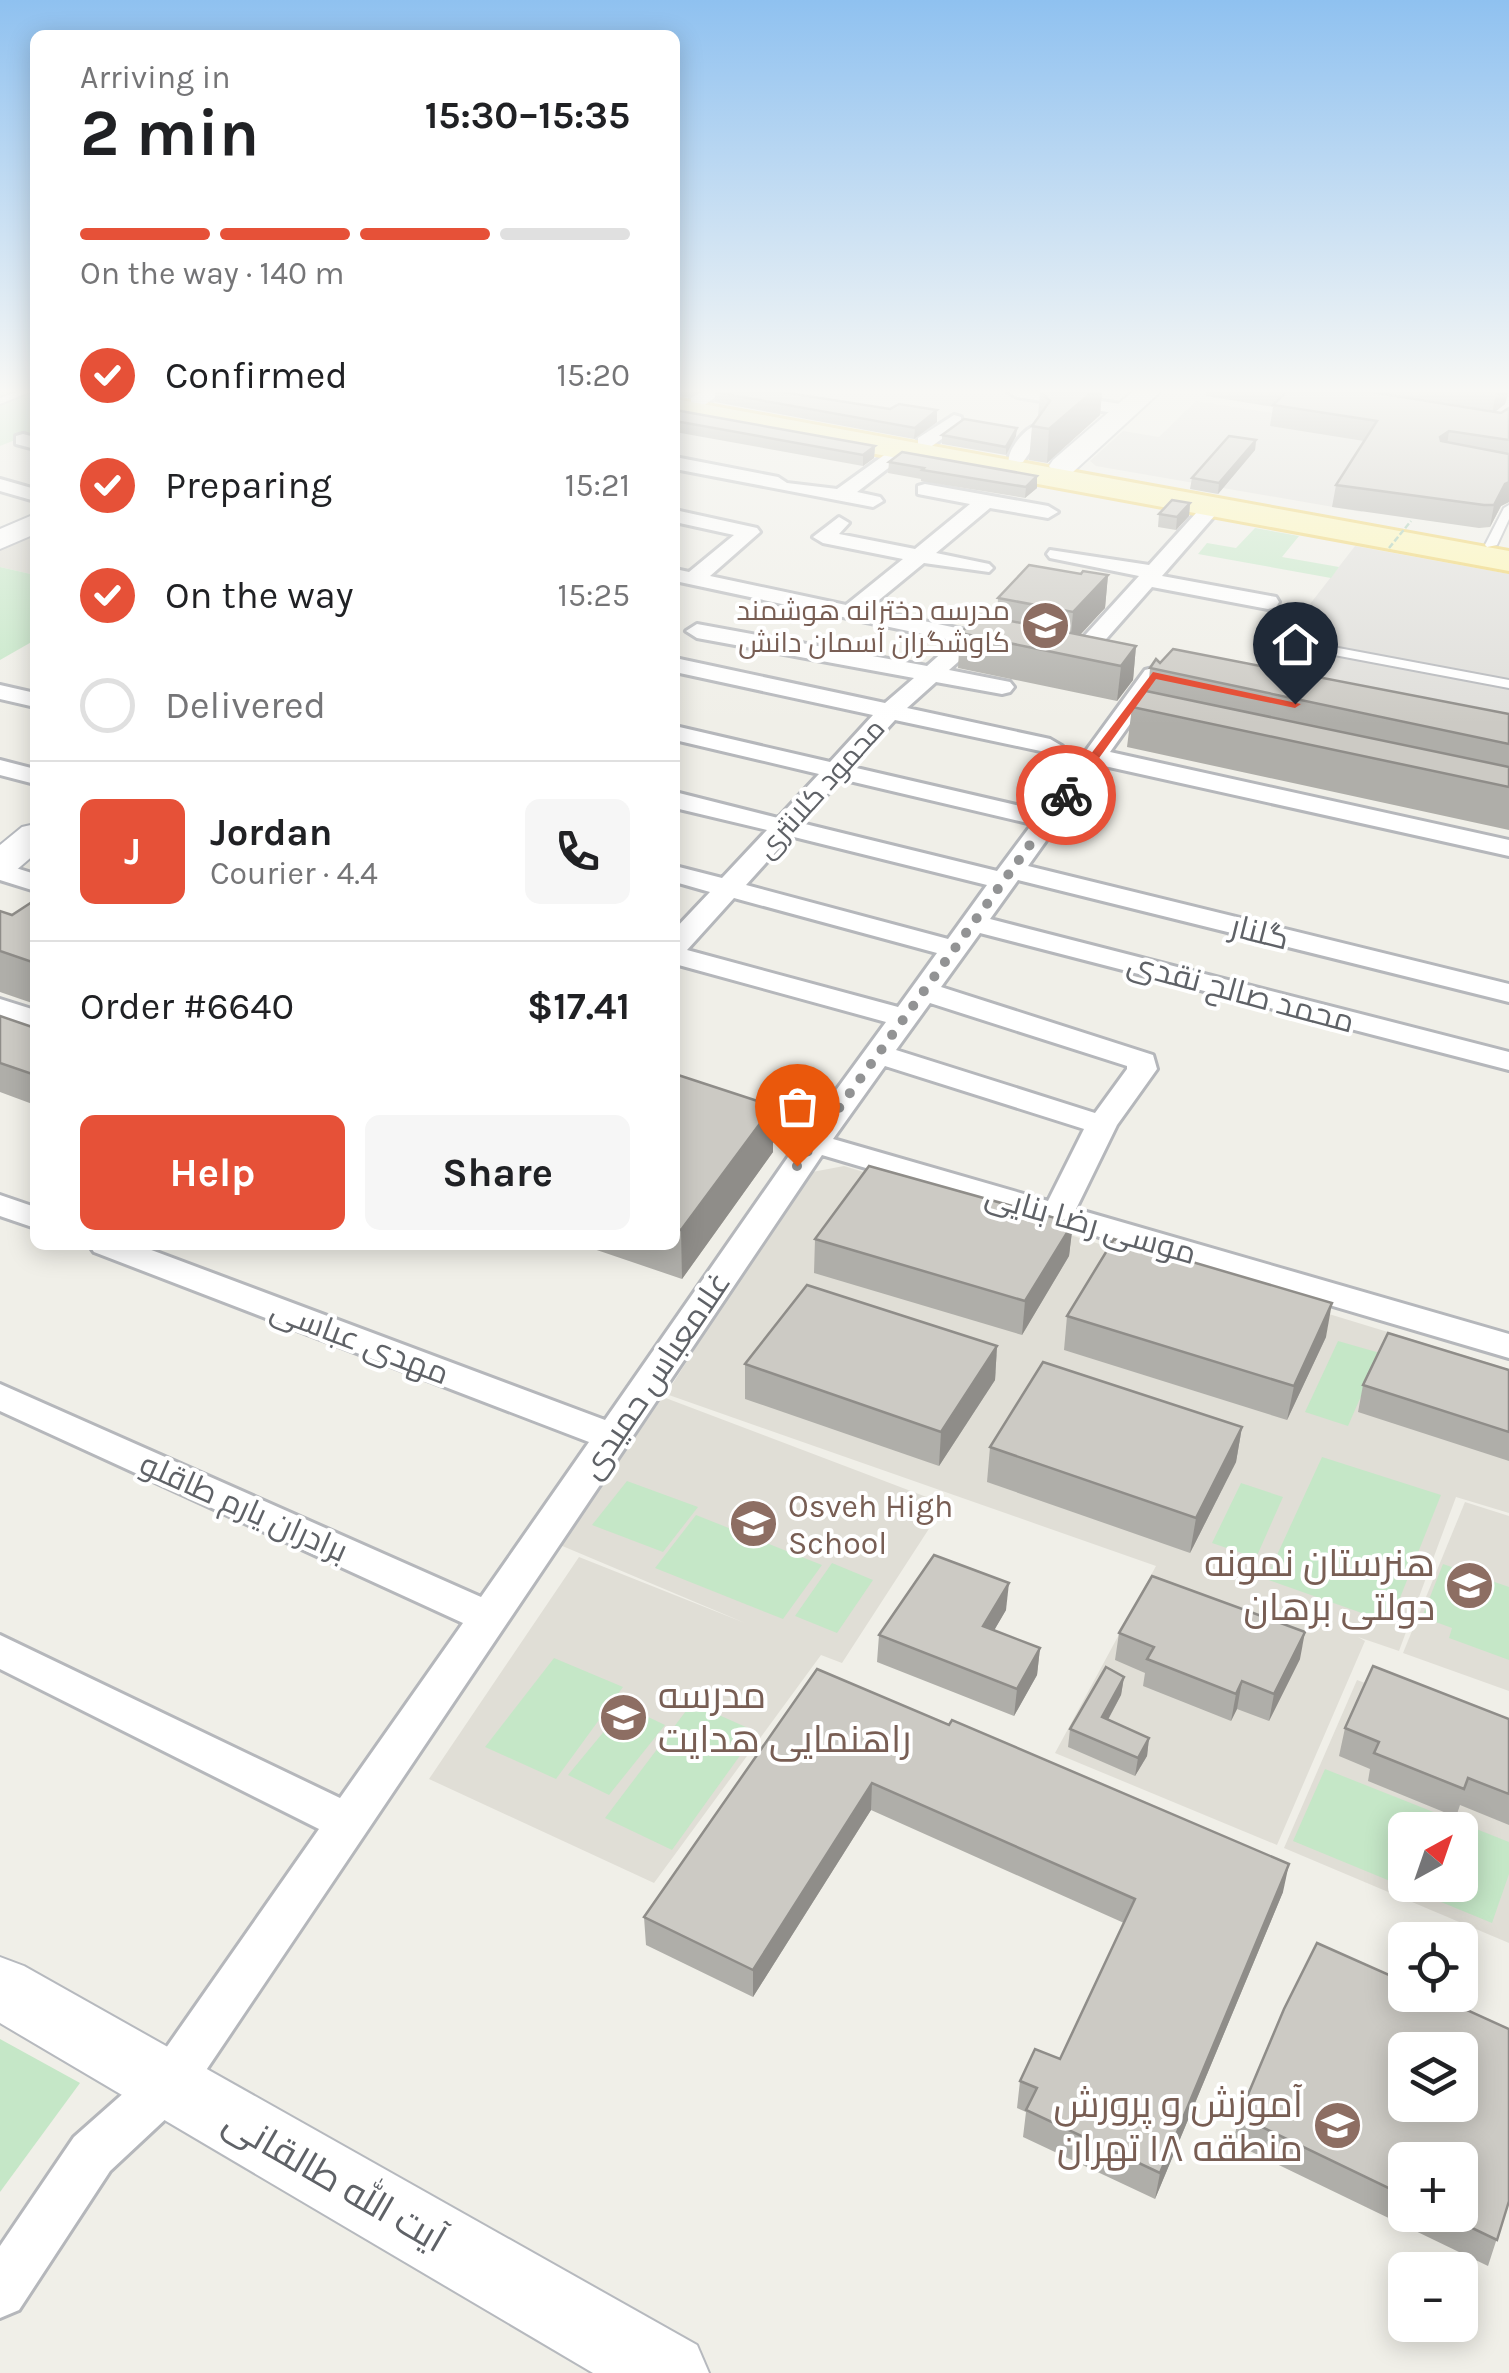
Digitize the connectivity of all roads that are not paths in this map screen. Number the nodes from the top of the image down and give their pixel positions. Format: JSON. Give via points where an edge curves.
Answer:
{"nodes":[{"id":1,"x":984,"y":503,"type":"edge"},
{"id":2,"x":1001,"y":503,"type":"edge"},
{"id":3,"x":1198,"y":503,"type":"edge"},
{"id":4,"x":1253,"y":503,"type":"edge"},
{"id":5,"x":1214,"y":506,"type":"junction"},
{"id":6,"x":1509,"y":508,"type":"edge"},
{"id":7,"x":1048,"y":512,"type":"dead end"},
{"id":8,"x":680,"y":517,"type":"edge"},
{"id":9,"x":838,"y":523,"type":"dead end"},
{"id":10,"x":30,"y":525,"type":"edge"},
{"id":11,"x":0,"y":540,"type":"edge"},
{"id":12,"x":1503,"y":551,"type":"edge"},
{"id":13,"x":1057,"y":554,"type":"dead end"},
{"id":14,"x":920,"y":556,"type":"junction"},
{"id":15,"x":982,"y":568,"type":"dead end"},
{"id":16,"x":1151,"y":576,"type":"junction"},
{"id":17,"x":684,"y":577,"type":"edge"},
{"id":18,"x":1268,"y":602,"type":"dead end"},
{"id":19,"x":760,"y":607,"type":"dead end"},
{"id":20,"x":854,"y":620,"type":"junction"},
{"id":21,"x":697,"y":630,"type":"dead end"},
{"id":22,"x":724,"y":635,"type":"junction"},
{"id":23,"x":972,"y":638,"type":"junction"},
{"id":24,"x":1317,"y":648,"type":"dead end"},
{"id":25,"x":1024,"y":649,"type":"edge"},
{"id":26,"x":830,"y":654,"type":"junction"},
{"id":27,"x":1076,"y":660,"type":"edge"},
{"id":28,"x":680,"y":666,"type":"edge"},
{"id":29,"x":928,"y":674,"type":"junction"},
{"id":30,"x":1153,"y":675,"type":"edge"},
{"id":31,"x":1509,"y":684,"type":"edge"},
{"id":32,"x":1002,"y":688,"type":"dead end"},
{"id":33,"x":0,"y":692,"type":"edge"},
{"id":34,"x":30,"y":699,"type":"edge"},
{"id":35,"x":891,"y":710,"type":"junction"},
{"id":36,"x":680,"y":734,"type":"edge"},
{"id":37,"x":1050,"y":746,"type":"dead end"},
{"id":38,"x":1094,"y":756,"type":"junction"},
{"id":39,"x":0,"y":768,"type":"edge"},
{"id":40,"x":835,"y":771,"type":"junction"},
{"id":41,"x":30,"y":776,"type":"edge"},
{"id":42,"x":680,"y":801,"type":"edge"},
{"id":43,"x":1048,"y":820,"type":"junction"},
{"id":44,"x":785,"y":826,"type":"junction"},
{"id":45,"x":30,"y":840,"type":"edge"},
{"id":46,"x":1509,"y":848,"type":"edge"},
{"id":47,"x":0,"y":868,"type":"edge"},
{"id":48,"x":680,"y":875,"type":"edge"},
{"id":49,"x":1007,"y":876,"type":"junction"},
{"id":50,"x":30,"y":881,"type":"edge"},
{"id":51,"x":728,"y":888,"type":"junction"},
{"id":52,"x":973,"y":923,"type":"junction"},
{"id":53,"x":680,"y":941,"type":"edge"},
{"id":54,"x":954,"y":949,"type":"junction"},
{"id":55,"x":680,"y":956,"type":"edge"},
{"id":56,"x":924,"y":991,"type":"junction"},
{"id":57,"x":1509,"y":994,"type":"edge"},
{"id":58,"x":0,"y":1008,"type":"edge"},
{"id":59,"x":30,"y":1017,"type":"edge"},
{"id":60,"x":904,"y":1018,"type":"junction"},
{"id":61,"x":878,"y":1054,"type":"junction"},
{"id":62,"x":1509,"y":1062,"type":"edge"},
{"id":63,"x":680,"y":1098,"type":"edge"},
{"id":64,"x":1102,"y":1126,"type":"junction"},
{"id":65,"x":814,"y":1143,"type":"junction"},
{"id":66,"x":0,"y":1205,"type":"edge"},
{"id":67,"x":1057,"y":1214,"type":"junction"},
{"id":68,"x":30,"y":1216,"type":"edge"},
{"id":69,"x":119,"y":1250,"type":"edge"},
{"id":70,"x":1509,"y":1346,"type":"edge"},
{"id":71,"x":0,"y":1396,"type":"edge"},
{"id":72,"x":613,"y":1436,"type":"junction"},
{"id":73,"x":489,"y":1618,"type":"junction"},
{"id":74,"x":0,"y":1651,"type":"edge"},
{"id":75,"x":348,"y":1823,"type":"junction"},
{"id":76,"x":0,"y":1988,"type":"edge"},
{"id":77,"x":169,"y":2084,"type":"junction"},
{"id":78,"x":0,"y":2292,"type":"edge"},
{"id":79,"x":669,"y":2373,"type":"edge"}],
"edges":[{"from":1,"to":14,"type":"street"},
{"from":2,"to":7,"type":"street"},
{"from":3,"to":5,"type":"main road"},
{"from":4,"to":12,"type":"main road"},
{"from":5,"to":12,"type":"main road"},
{"from":5,"to":16,"type":"street"},
{"from":6,"to":12,"type":"lane"},
{"from":8,"to":17,"type":"street","via":[[750,532]]},
{"from":9,"to":14,"type":"street","via":[[823,537]]},
{"from":10,"to":11,"type":"main road"},
{"from":13,"to":16,"type":"street"},
{"from":14,"to":15,"type":"street"},
{"from":14,"to":20,"type":"street"},
{"from":16,"to":18,"type":"street"},
{"from":16,"to":27,"type":"street"},
{"from":17,"to":20,"type":"street"},
{"from":19,"to":22,"type":"street"},
{"from":20,"to":23,"type":"street"},
{"from":20,"to":26,"type":"street"},
{"from":21,"to":22,"type":"street"},
{"from":22,"to":26,"type":"street"},
{"from":23,"to":25,"type":"street"},
{"from":23,"to":29,"type":"street","name":"محمود کلانتری"},
{"from":24,"to":31,"type":"lane"},
{"from":26,"to":29,"type":"street"},
{"from":28,"to":35,"type":"street"},
{"from":29,"to":32,"type":"street"},
{"from":29,"to":35,"type":"street","name":"محمود کلانتری"},
{"from":30,"to":38,"type":"street","name":"غلامعباس حمیدی","via":[[1133,718]]},
{"from":33,"to":34,"type":"street"},
{"from":35,"to":37,"type":"street"},
{"from":35,"to":40,"type":"street","name":"محمود کلانتری"},
{"from":36,"to":40,"type":"street"},
{"from":38,"to":43,"type":"street","name":"غلامعباس حمیدی"},
{"from":38,"to":46,"type":"street"},
{"from":39,"to":41,"type":"street"},
{"from":40,"to":43,"type":"street"},
{"from":40,"to":44,"type":"street","name":"محمود کلانتری"},
{"from":42,"to":44,"type":"street","name":"گلنار"},
{"from":43,"to":49,"type":"street","name":"غلامعباس حمیدی"},
{"from":44,"to":49,"type":"street","name":"گلنار"},
{"from":44,"to":51,"type":"street","name":"محمود کلانتری"},
{"from":45,"to":47,"type":"main road"},
{"from":47,"to":50,"type":"street"},
{"from":48,"to":51,"type":"street"},
{"from":49,"to":52,"type":"street","name":"غلامعباس حمیدی"},
{"from":49,"to":57,"type":"street","name":"گلنار"},
{"from":51,"to":53,"type":"street","name":"محمود کلانتری"},
{"from":51,"to":54,"type":"street"},
{"from":52,"to":54,"type":"street","name":"غلامعباس حمیدی"},
{"from":52,"to":62,"type":"street","name":"محمد صالح نقدی"},
{"from":54,"to":56,"type":"street","name":"غلامعباس حمیدی"},
{"from":55,"to":60,"type":"street"},
{"from":56,"to":60,"type":"street","name":"غلامعباس حمیدی"},
{"from":56,"to":64,"type":"street","via":[[1142,1061]]},
{"from":58,"to":59,"type":"street"},
{"from":60,"to":61,"type":"street","name":"غلامعباس حمیدی"},
{"from":61,"to":64,"type":"street"},
{"from":61,"to":65,"type":"street","name":"غلامعباس حمیدی"},
{"from":63,"to":65,"type":"street","name":"موسی رضا بنایی"},
{"from":64,"to":67,"type":"street"},
{"from":65,"to":67,"type":"street","name":"موسی رضا بنایی"},
{"from":65,"to":72,"type":"street","name":"غلامعباس حمیدی"},
{"from":66,"to":68,"type":"street"},
{"from":67,"to":70,"type":"street","name":"موسی رضا بنایی"},
{"from":69,"to":72,"type":"street","name":"مهدی عباسی"},
{"from":71,"to":73,"type":"street","name":"برادران یارم طاقلو"},
{"from":72,"to":73,"type":"street","name":"غلامعباس حمیدی"},
{"from":73,"to":75,"type":"street","name":"غلامعباس حمیدی"},
{"from":74,"to":75,"type":"street"},
{"from":75,"to":77,"type":"street","name":"غلامعباس حمیدی"},
{"from":76,"to":77,"type":"main road","name":"آیت الله طالقانی"},
{"from":77,"to":78,"type":"street","name":"غلامعباس حمیدی","via":[[92,2154]]},
{"from":77,"to":79,"type":"main road","name":"آیت الله طالقانی"}]}
